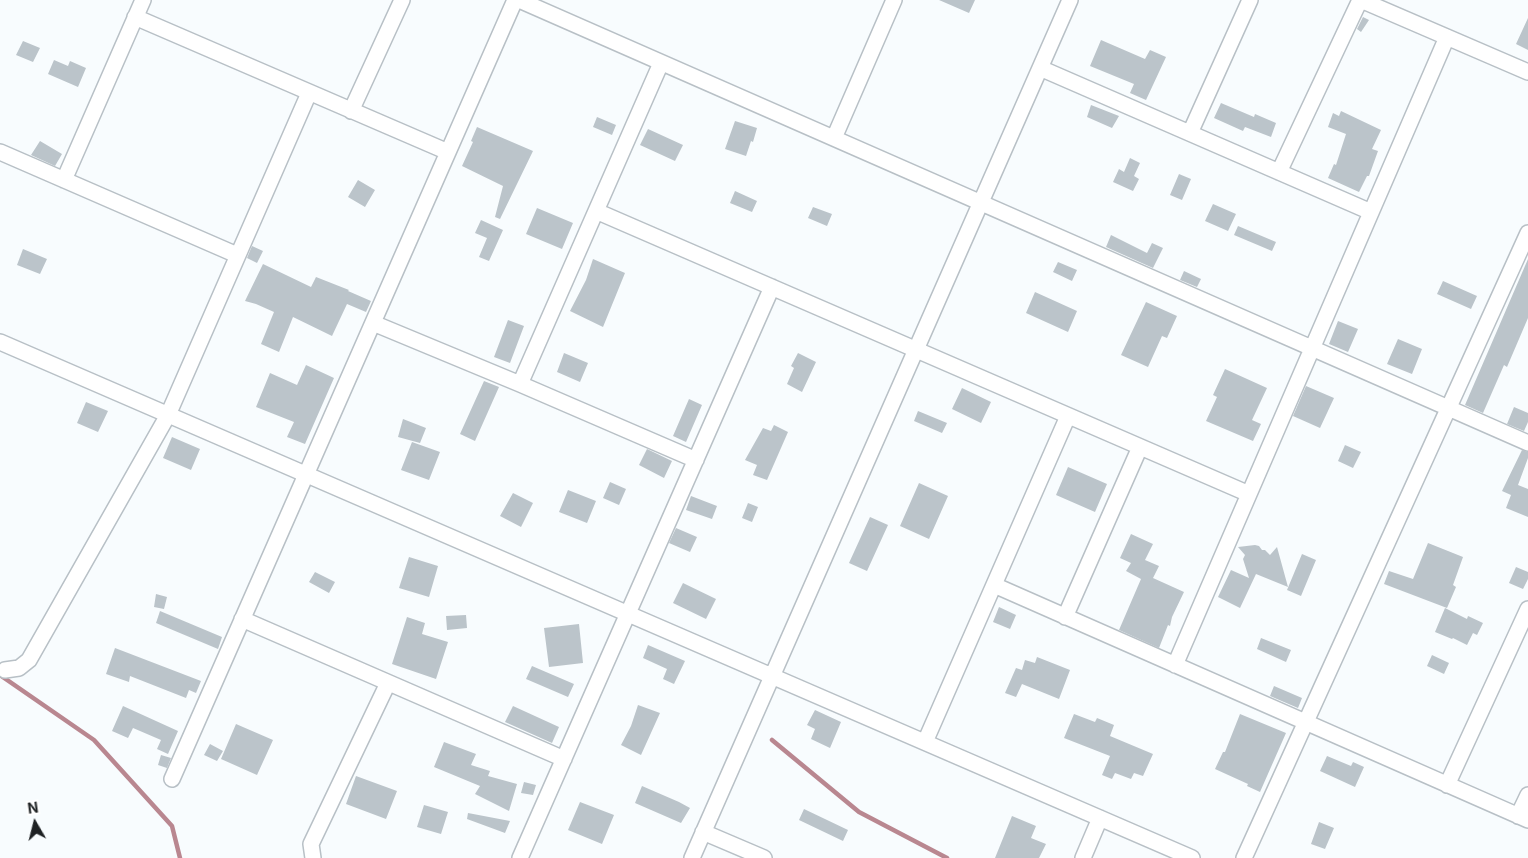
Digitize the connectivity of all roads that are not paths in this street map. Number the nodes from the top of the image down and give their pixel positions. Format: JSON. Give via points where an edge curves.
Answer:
{"nodes":[{"id":1,"x":143,"y":0,"type":"edge"},
{"id":2,"x":402,"y":0,"type":"edge"},
{"id":3,"x":515,"y":0,"type":"edge"},
{"id":4,"x":519,"y":0,"type":"edge"},
{"id":5,"x":893,"y":0,"type":"edge"},
{"id":6,"x":1070,"y":0,"type":"edge"},
{"id":7,"x":1250,"y":0,"type":"edge"},
{"id":8,"x":1360,"y":0,"type":"edge"},
{"id":9,"x":135,"y":17,"type":"junction"},
{"id":10,"x":1447,"y":37,"type":"junction"},
{"id":11,"x":661,"y":62,"type":"junction"},
{"id":12,"x":1040,"y":68,"type":"junction"},
{"id":13,"x":1528,"y":72,"type":"edge"},
{"id":14,"x":309,"y":92,"type":"junction"},
{"id":15,"x":351,"y":111,"type":"junction"},
{"id":16,"x":1190,"y":133,"type":"junction"},
{"id":17,"x":834,"y":138,"type":"junction"},
{"id":18,"x":0,"y":152,"type":"edge"},
{"id":19,"x":448,"y":152,"type":"junction"},
{"id":20,"x":1279,"y":172,"type":"junction"},
{"id":21,"x":64,"y":180,"type":"junction"},
{"id":22,"x":981,"y":203,"type":"junction"},
{"id":23,"x":596,"y":211,"type":"junction"},
{"id":24,"x":1371,"y":212,"type":"junction"},
{"id":25,"x":1528,"y":233,"type":"edge"},
{"id":26,"x":238,"y":255,"type":"junction"},
{"id":27,"x":772,"y":287,"type":"junction"},
{"id":28,"x":373,"y":323,"type":"junction"},
{"id":29,"x":0,"y":342,"type":"edge"},
{"id":30,"x":1312,"y":348,"type":"junction"},
{"id":31,"x":916,"y":350,"type":"junction"},
{"id":32,"x":520,"y":384,"type":"junction"},
{"id":33,"x":1449,"y":408,"type":"junction"},
{"id":34,"x":168,"y":414,"type":"junction"},
{"id":35,"x":1068,"y":416,"type":"junction"},
{"id":36,"x":1528,"y":443,"type":"edge"},
{"id":37,"x":1140,"y":447,"type":"junction"},
{"id":38,"x":696,"y":460,"type":"junction"},
{"id":39,"x":306,"y":474,"type":"junction"},
{"id":40,"x":1249,"y":494,"type":"junction"},
{"id":41,"x":994,"y":585,"type":"junction"},
{"id":42,"x":628,"y":614,"type":"junction"},
{"id":43,"x":1527,"y":615,"type":"edge"},
{"id":44,"x":1066,"y":617,"type":"junction"},
{"id":45,"x":242,"y":619,"type":"junction"},
{"id":46,"x":1175,"y":665,"type":"junction"},
{"id":47,"x":5,"y":670,"type":"dead end"},
{"id":48,"x":772,"y":676,"type":"junction"},
{"id":49,"x":388,"y":683,"type":"junction"},
{"id":50,"x":1306,"y":722,"type":"junction"},
{"id":51,"x":925,"y":742,"type":"junction"},
{"id":52,"x":564,"y":759,"type":"junction"},
{"id":53,"x":172,"y":779,"type":"dead end"},
{"id":54,"x":1447,"y":785,"type":"junction"},
{"id":55,"x":1528,"y":795,"type":"edge"},
{"id":56,"x":1100,"y":818,"type":"junction"},
{"id":57,"x":1523,"y":818,"type":"edge"},
{"id":58,"x":704,"y":832,"type":"junction"},
{"id":59,"x":313,"y":858,"type":"edge"},
{"id":60,"x":520,"y":858,"type":"edge"},
{"id":61,"x":692,"y":858,"type":"edge"},
{"id":62,"x":764,"y":858,"type":"edge"},
{"id":63,"x":1083,"y":858,"type":"edge"},
{"id":64,"x":1192,"y":858,"type":"edge"},
{"id":65,"x":1244,"y":858,"type":"edge"}],
"edges":[{"from":1,"to":9,"type":"street"},
{"from":2,"to":15,"type":"street"},
{"from":3,"to":19,"type":"street"},
{"from":4,"to":11,"type":"street"},
{"from":5,"to":17,"type":"street"},
{"from":6,"to":12,"type":"street"},
{"from":7,"to":16,"type":"street"},
{"from":8,"to":10,"type":"street"},
{"from":8,"to":20,"type":"street"},
{"from":9,"to":14,"type":"street"},
{"from":9,"to":21,"type":"street"},
{"from":10,"to":13,"type":"street"},
{"from":10,"to":24,"type":"street"},
{"from":11,"to":17,"type":"street"},
{"from":11,"to":23,"type":"street"},
{"from":12,"to":16,"type":"street"},
{"from":12,"to":22,"type":"street"},
{"from":14,"to":15,"type":"street"},
{"from":14,"to":26,"type":"street"},
{"from":15,"to":19,"type":"street"},
{"from":16,"to":20,"type":"street"},
{"from":17,"to":22,"type":"street"},
{"from":18,"to":21,"type":"street"},
{"from":19,"to":28,"type":"street"},
{"from":20,"to":24,"type":"street"},
{"from":21,"to":26,"type":"street"},
{"from":22,"to":30,"type":"street"},
{"from":22,"to":31,"type":"street"},
{"from":23,"to":27,"type":"street"},
{"from":23,"to":32,"type":"street"},
{"from":24,"to":30,"type":"street"},
{"from":25,"to":33,"type":"street"},
{"from":26,"to":34,"type":"street"},
{"from":27,"to":31,"type":"street"},
{"from":27,"to":38,"type":"street"},
{"from":28,"to":32,"type":"street"},
{"from":28,"to":39,"type":"street"},
{"from":29,"to":34,"type":"street"},
{"from":30,"to":33,"type":"street"},
{"from":30,"to":40,"type":"street"},
{"from":31,"to":35,"type":"street"},
{"from":31,"to":48,"type":"street"},
{"from":32,"to":38,"type":"street"},
{"from":33,"to":36,"type":"street"},
{"from":33,"to":50,"type":"street"},
{"from":34,"to":39,"type":"street"},
{"from":34,"to":47,"type":"street","via":[[29,660],[19,668]]},
{"from":35,"to":37,"type":"street"},
{"from":35,"to":41,"type":"street"},
{"from":37,"to":40,"type":"street"},
{"from":37,"to":44,"type":"street"},
{"from":38,"to":42,"type":"street"},
{"from":39,"to":42,"type":"street"},
{"from":39,"to":45,"type":"street"},
{"from":40,"to":46,"type":"street"},
{"from":41,"to":44,"type":"street"},
{"from":41,"to":51,"type":"street"},
{"from":42,"to":48,"type":"street"},
{"from":42,"to":52,"type":"street"},
{"from":43,"to":54,"type":"street"},
{"from":44,"to":46,"type":"street"},
{"from":45,"to":49,"type":"street"},
{"from":45,"to":53,"type":"street"},
{"from":46,"to":50,"type":"street"},
{"from":48,"to":51,"type":"street"},
{"from":48,"to":58,"type":"street"},
{"from":49,"to":52,"type":"street"},
{"from":49,"to":59,"type":"street","via":[[311,844]]},
{"from":50,"to":54,"type":"street"},
{"from":50,"to":65,"type":"street"},
{"from":51,"to":56,"type":"street"},
{"from":52,"to":60,"type":"street"},
{"from":54,"to":57,"type":"street"},
{"from":55,"to":57,"type":"street"},
{"from":56,"to":63,"type":"street"},
{"from":56,"to":64,"type":"street"},
{"from":58,"to":61,"type":"street"},
{"from":58,"to":62,"type":"street"}]}
